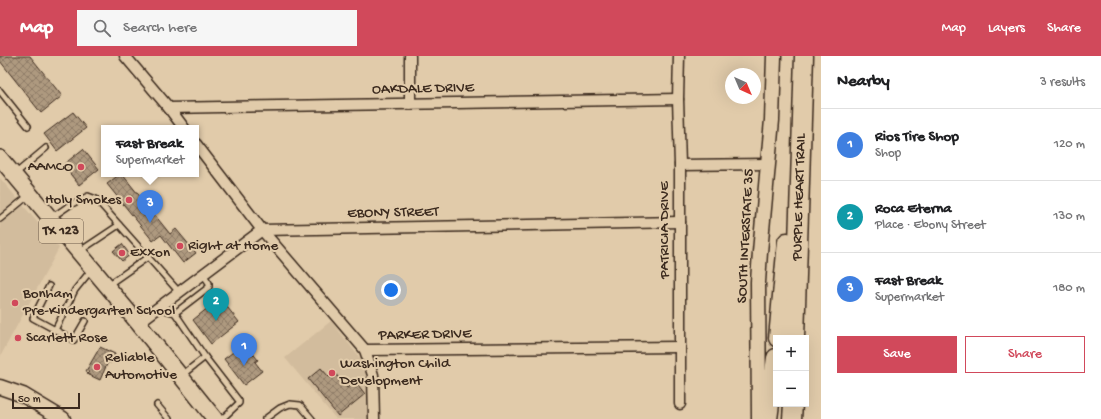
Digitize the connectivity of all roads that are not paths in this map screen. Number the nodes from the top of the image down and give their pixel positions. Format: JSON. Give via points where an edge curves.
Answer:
{"nodes":[{"id":1,"x":125,"y":56,"type":"edge"},
{"id":2,"x":410,"y":56,"type":"edge"},
{"id":3,"x":679,"y":56,"type":"edge"},
{"id":4,"x":774,"y":56,"type":"edge"},
{"id":5,"x":804,"y":63,"type":"edge"},
{"id":6,"x":0,"y":91,"type":"edge"},
{"id":7,"x":678,"y":99,"type":"junction"},
{"id":8,"x":410,"y":104,"type":"junction"},
{"id":9,"x":169,"y":108,"type":"junction"},
{"id":10,"x":182,"y":125,"type":"edge"},
{"id":11,"x":28,"y":126,"type":"dead end"},
{"id":12,"x":46,"y":148,"type":"dead end"},
{"id":13,"x":199,"y":148,"type":"edge"},
{"id":14,"x":0,"y":158,"type":"edge"},
{"id":15,"x":767,"y":164,"type":"junction"},
{"id":16,"x":680,"y":165,"type":"junction"},
{"id":17,"x":14,"y":174,"type":"junction"},
{"id":18,"x":30,"y":194,"type":"junction"},
{"id":19,"x":50,"y":218,"type":"junction"},
{"id":20,"x":0,"y":219,"type":"edge"},
{"id":21,"x":680,"y":222,"type":"junction"},
{"id":22,"x":119,"y":224,"type":"junction"},
{"id":23,"x":262,"y":230,"type":"junction"},
{"id":24,"x":79,"y":252,"type":"junction"},
{"id":25,"x":148,"y":256,"type":"junction"},
{"id":26,"x":92,"y":269,"type":"junction"},
{"id":27,"x":203,"y":274,"type":"junction"},
{"id":28,"x":49,"y":286,"type":"dead end"},
{"id":29,"x":107,"y":286,"type":"junction"},
{"id":30,"x":179,"y":292,"type":"junction"},
{"id":31,"x":161,"y":306,"type":"junction"},
{"id":32,"x":174,"y":313,"type":"junction"},
{"id":33,"x":85,"y":321,"type":"dead end"},
{"id":34,"x":138,"y":324,"type":"junction"},
{"id":35,"x":55,"y":330,"type":"junction"},
{"id":36,"x":778,"y":335,"type":"edge"},
{"id":37,"x":795,"y":335,"type":"edge"},
{"id":38,"x":680,"y":347,"type":"junction"},
{"id":39,"x":365,"y":350,"type":"junction"},
{"id":40,"x":205,"y":357,"type":"junction"},
{"id":41,"x":774,"y":371,"type":"edge"},
{"id":42,"x":181,"y":377,"type":"junction"},
{"id":43,"x":0,"y":387,"type":"edge"},
{"id":44,"x":680,"y":404,"type":"dead end"},
{"id":45,"x":157,"y":405,"type":"dead end"},
{"id":46,"x":793,"y":407,"type":"edge"},
{"id":47,"x":63,"y":419,"type":"edge"},
{"id":48,"x":169,"y":419,"type":"edge"},
{"id":49,"x":215,"y":419,"type":"edge"},
{"id":50,"x":222,"y":419,"type":"edge"},
{"id":51,"x":265,"y":419,"type":"edge"},
{"id":52,"x":312,"y":419,"type":"edge"},
{"id":53,"x":374,"y":419,"type":"edge"},
{"id":54,"x":758,"y":419,"type":"edge"},
{"id":55,"x":768,"y":419,"type":"edge"},
{"id":56,"x":792,"y":419,"type":"edge"}],
"edges":[{"from":1,"to":9,"type":"street"},
{"from":2,"to":8,"type":"street"},
{"from":3,"to":7,"type":"street","name":"PATRICIA DRIVE"},
{"from":4,"to":15,"type":"main road","name":"SOUTH INTERSTATE 35","via":[[772,120]]},
{"from":5,"to":36,"type":"highway"},
{"from":5,"to":37,"type":"highway","name":"PURPLE HEART TRAIL"},
{"from":6,"to":11,"type":"lane"},
{"from":7,"to":8,"type":"street","name":"OAKDALE DRIVE"},
{"from":7,"to":16,"type":"street","name":"PATRICIA DRIVE"},
{"from":8,"to":9,"type":"street","name":"OAKDALE DRIVE"},
{"from":9,"to":10,"type":"street"},
{"from":12,"to":17,"type":"lane"},
{"from":13,"to":23,"type":"street","name":"PARKER DRIVE"},
{"from":14,"to":17,"type":"main road","number":"TX 123"},
{"from":15,"to":16,"type":"street"},
{"from":15,"to":54,"type":"main road","name":"SOUTH INTERSTATE 35","via":[[758,282]]},
{"from":16,"to":21,"type":"street","name":"PATRICIA DRIVE"},
{"from":17,"to":18,"type":"main road","number":"TX 123"},
{"from":18,"to":19,"type":"main road","number":"TX 123"},
{"from":18,"to":20,"type":"lane"},
{"from":19,"to":22,"type":"lane","via":[[88,196],[96,199]]},
{"from":19,"to":24,"type":"main road","number":"TX 123"},
{"from":21,"to":23,"type":"street","name":"EBONY STREET"},
{"from":21,"to":38,"type":"street","name":"PATRICIA DRIVE"},
{"from":22,"to":24,"type":"lane"},
{"from":22,"to":25,"type":"lane"},
{"from":23,"to":27,"type":"street"},
{"from":23,"to":39,"type":"street","name":"PARKER DRIVE"},
{"from":24,"to":26,"type":"main road","number":"TX 123"},
{"from":25,"to":29,"type":"lane"},
{"from":25,"to":30,"type":"lane"},
{"from":26,"to":29,"type":"main road","number":"TX 123"},
{"from":26,"to":35,"type":"lane","via":[[75,290]]},
{"from":27,"to":30,"type":"street"},
{"from":27,"to":32,"type":"lane","via":[[209,287]]},
{"from":28,"to":35,"type":"lane","via":[[33,318]]},
{"from":29,"to":34,"type":"main road","number":"TX 123"},
{"from":30,"to":31,"type":"street"},
{"from":31,"to":32,"type":"lane"},
{"from":31,"to":34,"type":"street"},
{"from":32,"to":40,"type":"lane"},
{"from":33,"to":35,"type":"lane","via":[[74,340]]},
{"from":34,"to":42,"type":"main road","number":"TX 123"},
{"from":38,"to":39,"type":"street","name":"PARKER DRIVE"},
{"from":38,"to":44,"type":"street","name":"PATRICIA DRIVE"},
{"from":39,"to":53,"type":"street","via":[[373,375]]},
{"from":40,"to":42,"type":"lane"},
{"from":40,"to":50,"type":"lane","via":[[239,403]]},
{"from":41,"to":55,"type":"highway"},
{"from":42,"to":49,"type":"main road","number":"TX 123"},
{"from":43,"to":47,"type":"main road","via":[[23,395]]},
{"from":45,"to":48,"type":"lane"},
{"from":46,"to":56,"type":"highway"},
{"from":51,"to":52,"type":"lane","via":[[290,404],[300,405]]}]}
